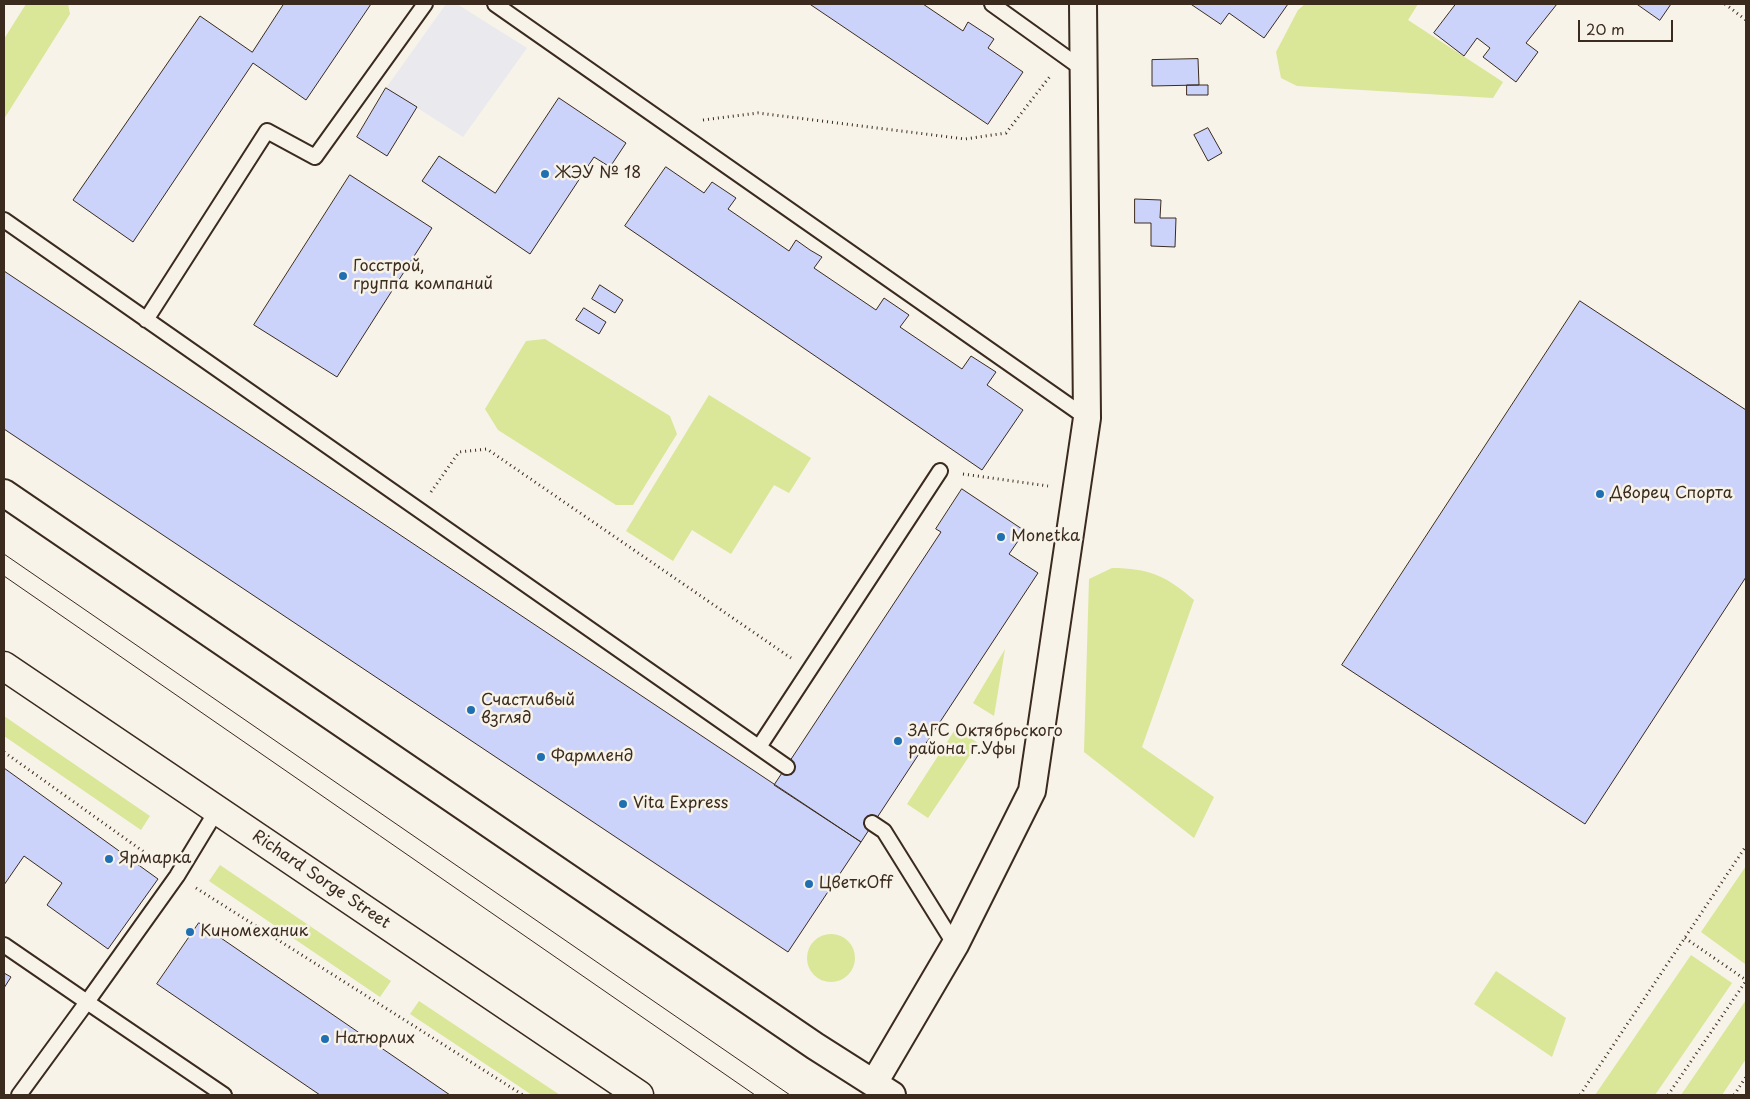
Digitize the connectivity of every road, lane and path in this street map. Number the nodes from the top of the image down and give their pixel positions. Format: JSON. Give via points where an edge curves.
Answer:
{"nodes":[{"id":1,"x":425,"y":4,"type":"edge"},
{"id":2,"x":496,"y":4,"type":"edge"},
{"id":3,"x":992,"y":4,"type":"edge"},
{"id":4,"x":1083,"y":4,"type":"edge"},
{"id":5,"x":1725,"y":4,"type":"edge"},
{"id":6,"x":1746,"y":20,"type":"edge"},
{"id":7,"x":1075,"y":63,"type":"junction"},
{"id":8,"x":668,"y":124,"type":"junction"},
{"id":9,"x":4,"y":220,"type":"edge"},
{"id":10,"x":146,"y":320,"type":"junction"},
{"id":11,"x":1087,"y":418,"type":"junction"},
{"id":12,"x":940,"y":471,"type":"joint"},
{"id":13,"x":1056,"y":486,"type":"dead end"},
{"id":14,"x":4,"y":493,"type":"edge"},
{"id":15,"x":420,"y":509,"type":"junction"},
{"id":16,"x":4,"y":666,"type":"edge"},
{"id":17,"x":809,"y":670,"type":"junction"},
{"id":18,"x":759,"y":747,"type":"junction"},
{"id":19,"x":4,"y":752,"type":"edge"},
{"id":20,"x":787,"y":766,"type":"dead end"},
{"id":21,"x":217,"y":810,"type":"junction"},
{"id":22,"x":872,"y":823,"type":"dead end"},
{"id":23,"x":1746,"y":846,"type":"edge"},
{"id":24,"x":177,"y":876,"type":"junction"},
{"id":25,"x":1686,"y":938,"type":"junction"},
{"id":26,"x":4,"y":945,"type":"edge"},
{"id":27,"x":955,"y":945,"type":"junction"},
{"id":28,"x":1746,"y":980,"type":"edge"},
{"id":29,"x":87,"y":1002,"type":"junction"},
{"id":30,"x":1746,"y":1077,"type":"edge"},
{"id":31,"x":883,"y":1089,"type":"edge"},
{"id":32,"x":19,"y":1095,"type":"edge"},
{"id":33,"x":224,"y":1095,"type":"edge"},
{"id":34,"x":523,"y":1095,"type":"edge"},
{"id":35,"x":639,"y":1095,"type":"edge"},
{"id":36,"x":1580,"y":1095,"type":"edge"},
{"id":37,"x":1668,"y":1095,"type":"edge"},
{"id":38,"x":1734,"y":1095,"type":"edge"}],
"edges":[{"from":1,"to":10,"type":"lane","via":[[315,157],[267,131]]},
{"from":2,"to":8,"type":"lane"},
{"from":3,"to":7,"type":"lane"},
{"from":4,"to":7,"type":"street"},
{"from":5,"to":6,"type":"path"},
{"from":7,"to":8,"type":"path","via":[[1006,133],[966,138],[758,113]]},
{"from":7,"to":11,"type":"street"},
{"from":8,"to":11,"type":"lane"},
{"from":9,"to":10,"type":"lane"},
{"from":10,"to":15,"type":"lane"},
{"from":11,"to":27,"type":"street","via":[[1032,791]]},
{"from":12,"to":13,"type":"path"},
{"from":12,"to":17,"type":"lane"},
{"from":14,"to":31,"type":"street","via":[[815,1046]]},
{"from":15,"to":17,"type":"path","via":[[459,452],[487,449]]},
{"from":15,"to":18,"type":"lane"},
{"from":16,"to":21,"type":"main road","name":"Richard Sorge Street"},
{"from":17,"to":18,"type":"lane"},
{"from":18,"to":20,"type":"lane"},
{"from":19,"to":24,"type":"path"},
{"from":21,"to":24,"type":"lane"},
{"from":21,"to":35,"type":"main road","name":"Richard Sorge Street"},
{"from":22,"to":27,"type":"lane","via":[[884,831]]},
{"from":23,"to":25,"type":"path"},
{"from":24,"to":29,"type":"lane"},
{"from":24,"to":34,"type":"path"},
{"from":25,"to":28,"type":"path"},
{"from":25,"to":36,"type":"path"},
{"from":26,"to":29,"type":"lane"},
{"from":27,"to":31,"type":"street"},
{"from":28,"to":37,"type":"path"},
{"from":29,"to":32,"type":"lane"},
{"from":29,"to":33,"type":"lane"},
{"from":30,"to":38,"type":"path"}]}
